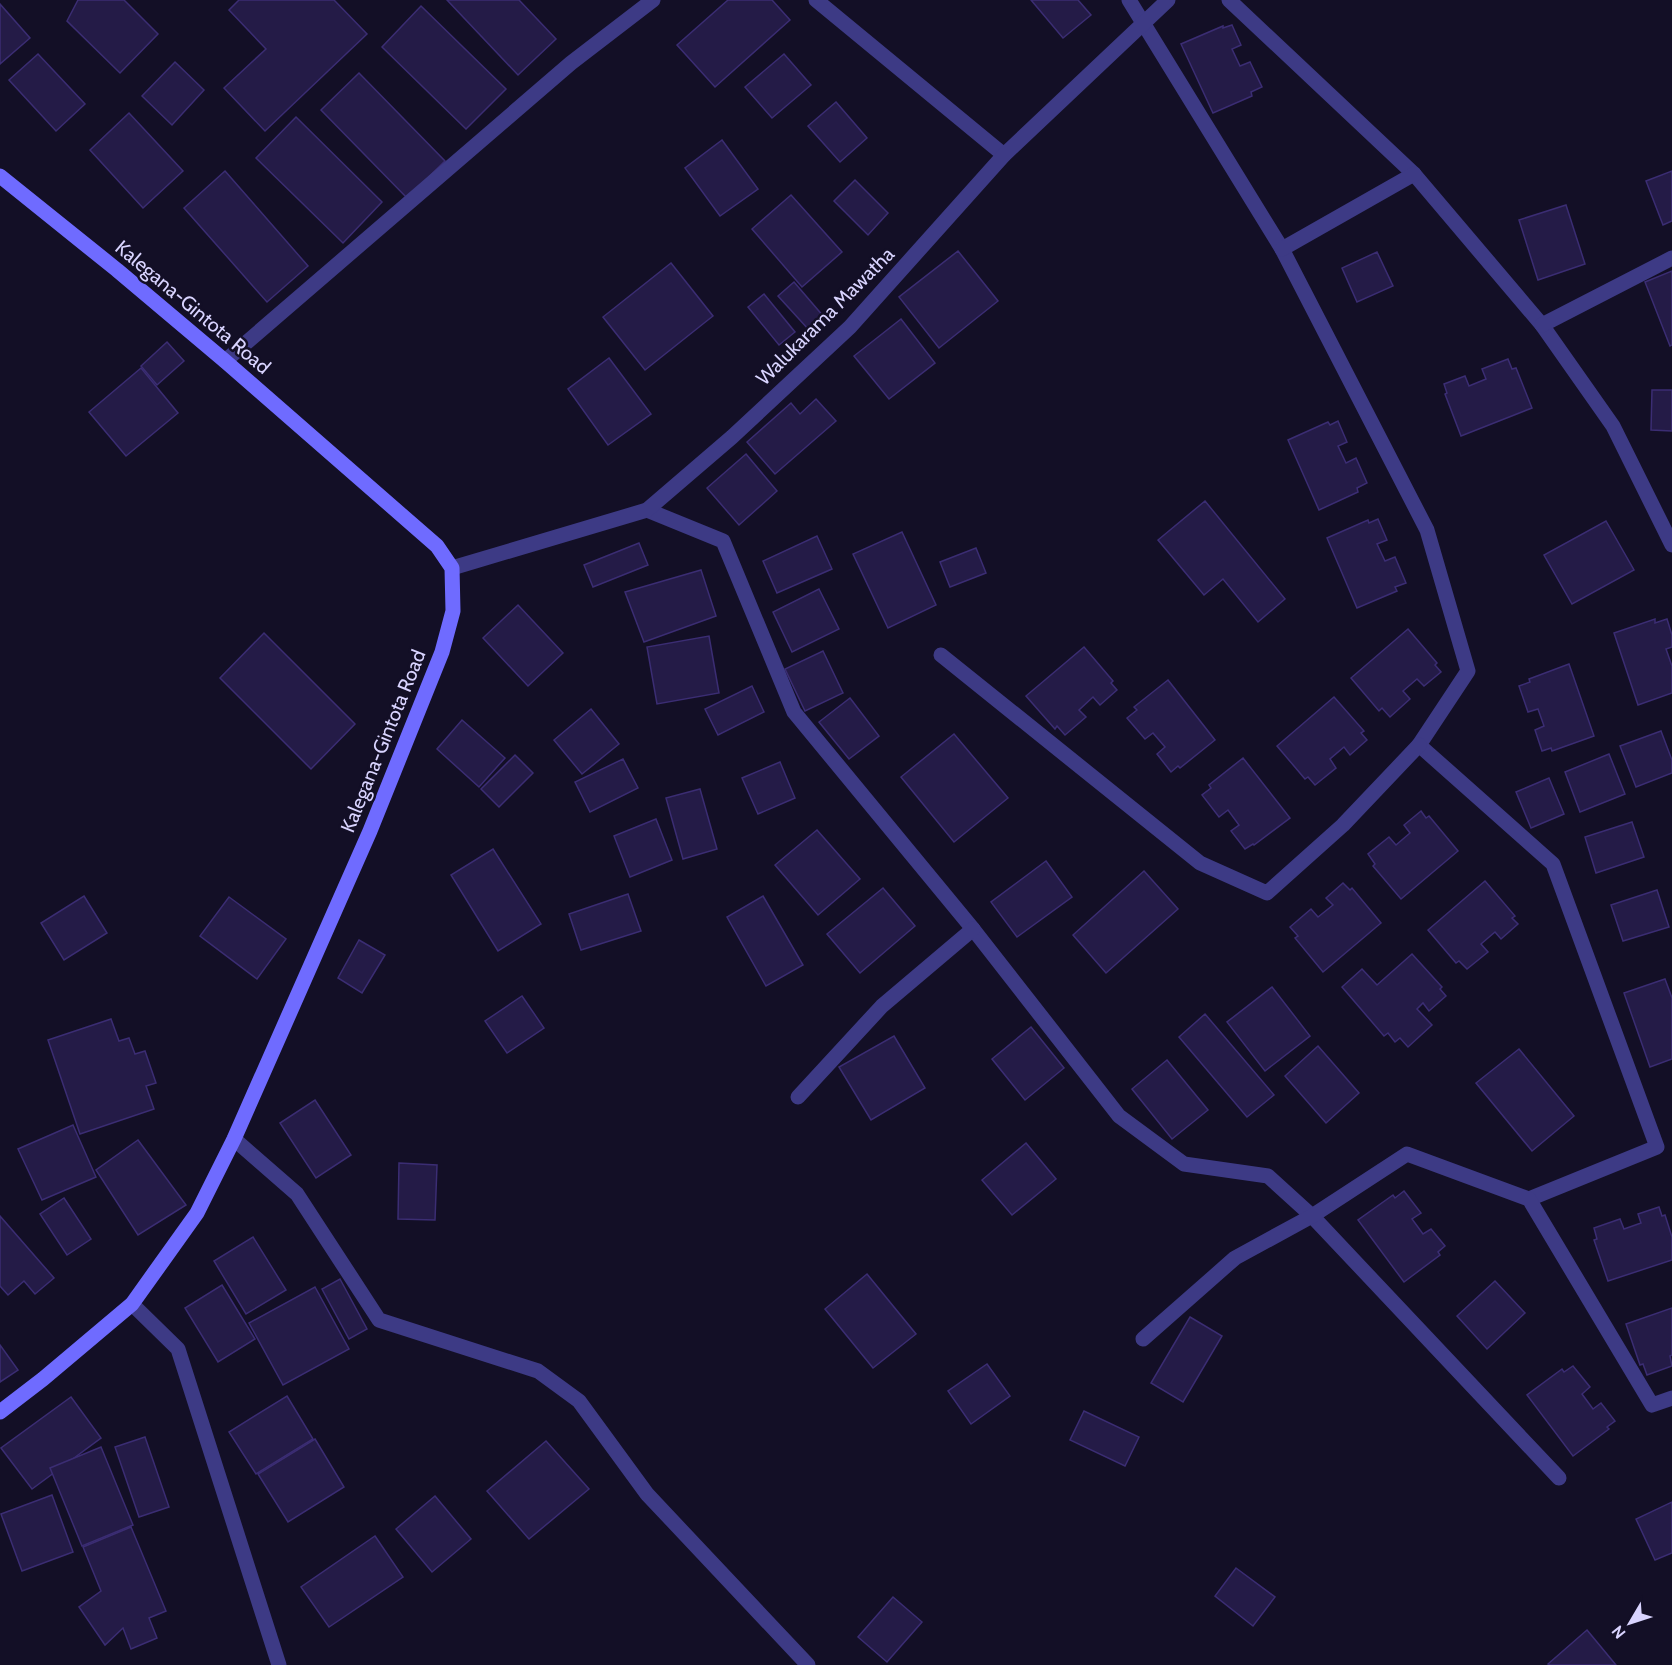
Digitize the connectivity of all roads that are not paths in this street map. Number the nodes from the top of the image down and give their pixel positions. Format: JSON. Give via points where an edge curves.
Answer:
{"nodes":[{"id":1,"x":652,"y":0,"type":"edge"},
{"id":2,"x":816,"y":0,"type":"edge"},
{"id":3,"x":1129,"y":0,"type":"edge"},
{"id":4,"x":1168,"y":0,"type":"edge"},
{"id":5,"x":1228,"y":0,"type":"edge"},
{"id":6,"x":1143,"y":22,"type":"junction"},
{"id":7,"x":1004,"y":155,"type":"junction"},
{"id":8,"x":1414,"y":174,"type":"junction"},
{"id":9,"x":0,"y":176,"type":"edge"},
{"id":10,"x":1282,"y":249,"type":"junction"},
{"id":11,"x":1672,"y":258,"type":"edge"},
{"id":12,"x":1542,"y":325,"type":"junction"},
{"id":13,"x":225,"y":361,"type":"junction"},
{"id":14,"x":647,"y":510,"type":"junction"},
{"id":15,"x":1672,"y":545,"type":"edge"},
{"id":16,"x":452,"y":567,"type":"junction"},
{"id":17,"x":941,"y":656,"type":"dead end"},
{"id":18,"x":1419,"y":745,"type":"junction"},
{"id":19,"x":973,"y":929,"type":"junction"},
{"id":20,"x":798,"y":1098,"type":"dead end"},
{"id":21,"x":234,"y":1138,"type":"junction"},
{"id":22,"x":1529,"y":1200,"type":"junction"},
{"id":23,"x":1312,"y":1216,"type":"junction"},
{"id":24,"x":132,"y":1304,"type":"junction"},
{"id":25,"x":1143,"y":1339,"type":"dead end"},
{"id":26,"x":1672,"y":1398,"type":"edge"},
{"id":27,"x":0,"y":1412,"type":"edge"},
{"id":28,"x":1559,"y":1478,"type":"dead end"},
{"id":29,"x":279,"y":1665,"type":"edge"},
{"id":30,"x":808,"y":1665,"type":"edge"}],
"edges":[{"from":1,"to":13,"type":"street","via":[[571,63]]},
{"from":2,"to":7,"type":"street"},
{"from":3,"to":6,"type":"street"},
{"from":4,"to":6,"type":"street","name":"Walukarama Mawatha"},
{"from":5,"to":8,"type":"street"},
{"from":6,"to":7,"type":"street","name":"Walukarama Mawatha"},
{"from":6,"to":10,"type":"street"},
{"from":7,"to":14,"type":"street","name":"Walukarama Mawatha","via":[[849,327]]},
{"from":8,"to":10,"type":"street"},
{"from":8,"to":12,"type":"street"},
{"from":9,"to":13,"type":"main road","name":"Kalegana-Gintota Road"},
{"from":10,"to":18,"type":"street","via":[[1427,530],[1468,671]]},
{"from":11,"to":12,"type":"street"},
{"from":12,"to":15,"type":"street","via":[[1613,426]]},
{"from":13,"to":16,"type":"main road","name":"Kalegana-Gintota Road","via":[[437,546]]},
{"from":14,"to":16,"type":"street","name":"Walukarama Mawatha"},
{"from":14,"to":19,"type":"street","via":[[723,541],[794,712]]},
{"from":16,"to":21,"type":"main road","name":"Kalegana-Gintota Road","via":[[453,611],[442,651],[370,831]]},
{"from":17,"to":18,"type":"street","via":[[1200,863],[1267,892],[1343,825]]},
{"from":18,"to":22,"type":"street","via":[[1553,864],[1657,1147]]},
{"from":19,"to":20,"type":"street","via":[[882,1006]]},
{"from":19,"to":23,"type":"street","via":[[1119,1116],[1184,1164],[1268,1176]]},
{"from":21,"to":24,"type":"main road","name":"Kalegana-Gintota Road","via":[[197,1213]]},
{"from":21,"to":30,"type":"street","via":[[297,1194],[379,1320],[538,1371],[579,1401],[647,1494]]},
{"from":22,"to":23,"type":"street","via":[[1407,1154]]},
{"from":22,"to":26,"type":"street","via":[[1652,1404]]},
{"from":23,"to":25,"type":"street","via":[[1235,1258]]},
{"from":23,"to":28,"type":"street"},
{"from":24,"to":27,"type":"main road","name":"Kalegana-Gintota Road"},
{"from":24,"to":29,"type":"street","via":[[178,1348]]}]}
